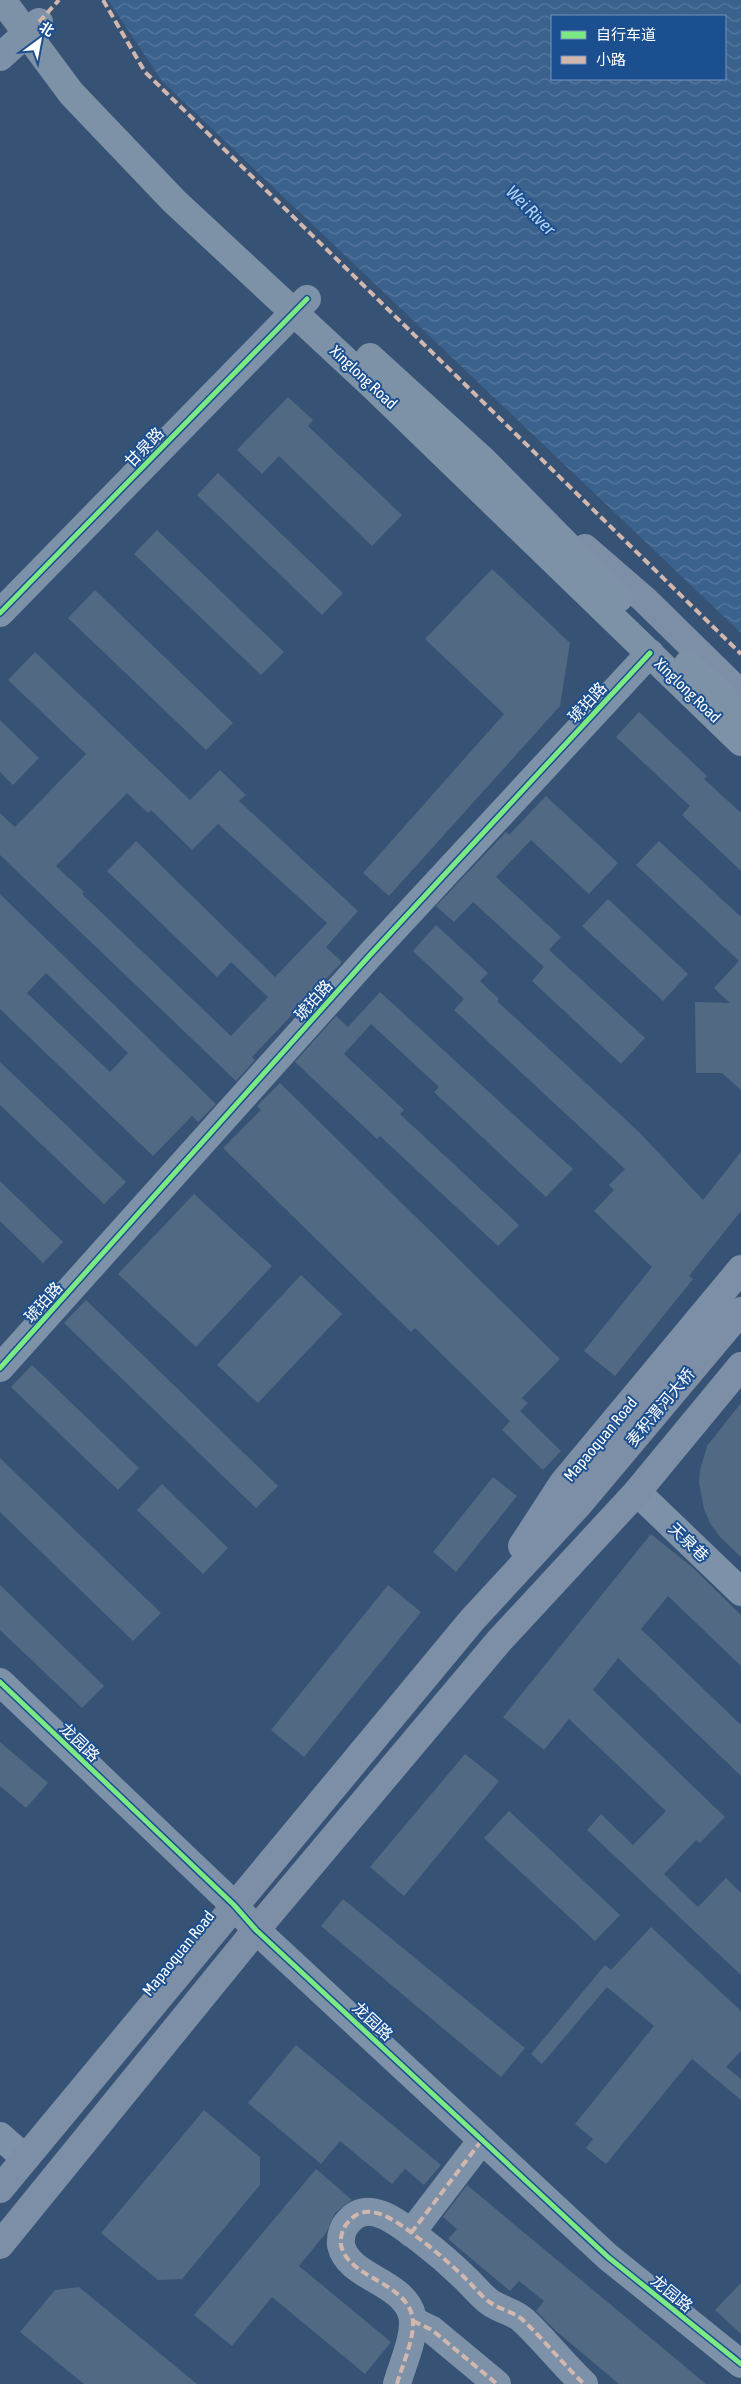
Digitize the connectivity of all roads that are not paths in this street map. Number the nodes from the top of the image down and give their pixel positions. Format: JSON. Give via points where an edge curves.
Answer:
{"nodes":[{"id":1,"x":2,"y":0,"type":"edge"},
{"id":2,"x":23,"y":0,"type":"edge"},
{"id":3,"x":33,"y":27,"type":"junction"},
{"id":4,"x":0,"y":58,"type":"edge"},
{"id":5,"x":300,"y":306,"type":"junction"},
{"id":6,"x":483,"y":460,"type":"junction"},
{"id":7,"x":0,"y":612,"type":"edge"},
{"id":8,"x":650,"y":653,"type":"junction"},
{"id":9,"x":741,"y":694,"type":"edge"},
{"id":10,"x":741,"y":715,"type":"edge"},
{"id":11,"x":741,"y":742,"type":"edge"},
{"id":12,"x":741,"y":1269,"type":"edge"},
{"id":13,"x":741,"y":1311,"type":"edge"},
{"id":14,"x":741,"y":1331,"type":"edge"},
{"id":15,"x":741,"y":1366,"type":"edge"},
{"id":16,"x":0,"y":1368,"type":"edge"},
{"id":17,"x":637,"y":1492,"type":"junction"},
{"id":18,"x":584,"y":1510,"type":"junction"},
{"id":19,"x":741,"y":1592,"type":"edge"},
{"id":20,"x":472,"y":1620,"type":"junction"},
{"id":21,"x":499,"y":1641,"type":"junction"},
{"id":22,"x":0,"y":1682,"type":"edge"},
{"id":23,"x":234,"y":1905,"type":"junction"},
{"id":24,"x":256,"y":1930,"type":"junction"},
{"id":25,"x":0,"y":2136,"type":"edge"},
{"id":26,"x":482,"y":2140,"type":"junction"},
{"id":27,"x":25,"y":2158,"type":"junction"},
{"id":28,"x":0,"y":2189,"type":"edge"},
{"id":29,"x":411,"y":2233,"type":"junction"},
{"id":30,"x":0,"y":2244,"type":"edge"},
{"id":31,"x":413,"y":2321,"type":"junction"},
{"id":32,"x":741,"y":2364,"type":"edge"},
{"id":33,"x":397,"y":2384,"type":"edge"},
{"id":34,"x":497,"y":2384,"type":"edge"},
{"id":35,"x":584,"y":2384,"type":"edge"}],
"edges":[{"from":1,"to":3,"type":"highway","name":"Xinglong Road"},
{"from":2,"to":3,"type":"highway","name":"Xinglong Road"},
{"from":3,"to":4,"type":"street"},
{"from":3,"to":5,"type":"highway","name":"Xinglong Road","via":[[71,94],[174,201]]},
{"from":5,"to":6,"type":"highway","name":"Xinglong Road"},
{"from":5,"to":7,"type":"street","name":"甘泉路"},
{"from":5,"to":8,"type":"highway","name":"Xinglong Road","via":[[372,385]]},
{"from":6,"to":9,"type":"main road","via":[[645,600]]},
{"from":6,"to":10,"type":"highway","name":"Xinglong Road","via":[[633,612]]},
{"from":8,"to":11,"type":"highway","name":"Xinglong Road"},
{"from":8,"to":16,"type":"street","name":"琥珀路","via":[[370,955]]},
{"from":12,"to":20,"type":"main road","name":"Mapaoquan Road","via":[[564,1483]]},
{"from":13,"to":18,"type":"main road","name":"麦积渭河大桥"},
{"from":14,"to":18,"type":"main road","name":"麦积渭河大桥"},
{"from":15,"to":17,"type":"main road"},
{"from":17,"to":19,"type":"street","name":"天泉巷"},
{"from":17,"to":21,"type":"main road"},
{"from":18,"to":20,"type":"main road","name":"Mapaoquan Road"},
{"from":18,"to":21,"type":"main road"},
{"from":20,"to":23,"type":"main road","name":"Mapaoquan Road"},
{"from":21,"to":24,"type":"main road"},
{"from":22,"to":23,"type":"street","name":"龙园路"},
{"from":23,"to":24,"type":"street","name":"龙园路"},
{"from":23,"to":27,"type":"main road","name":"Mapaoquan Road"},
{"from":24,"to":26,"type":"street","name":"龙园路"},
{"from":24,"to":30,"type":"main road"},
{"from":25,"to":27,"type":"street"},
{"from":26,"to":29,"type":"street"},
{"from":26,"to":32,"type":"street","name":"龙园路","via":[[608,2257]]},
{"from":27,"to":28,"type":"main road","name":"Mapaoquan Road"},
{"from":29,"to":31,"type":"street","via":[[377,2212],[369,2211],[354,2216],[348,2222],[341,2244],[347,2259],[402,2298]]},
{"from":29,"to":35,"type":"street","via":[[490,2303],[523,2319]]},
{"from":31,"to":33,"type":"street","via":[[412,2337]]},
{"from":31,"to":34,"type":"street","via":[[432,2330]]}]}
